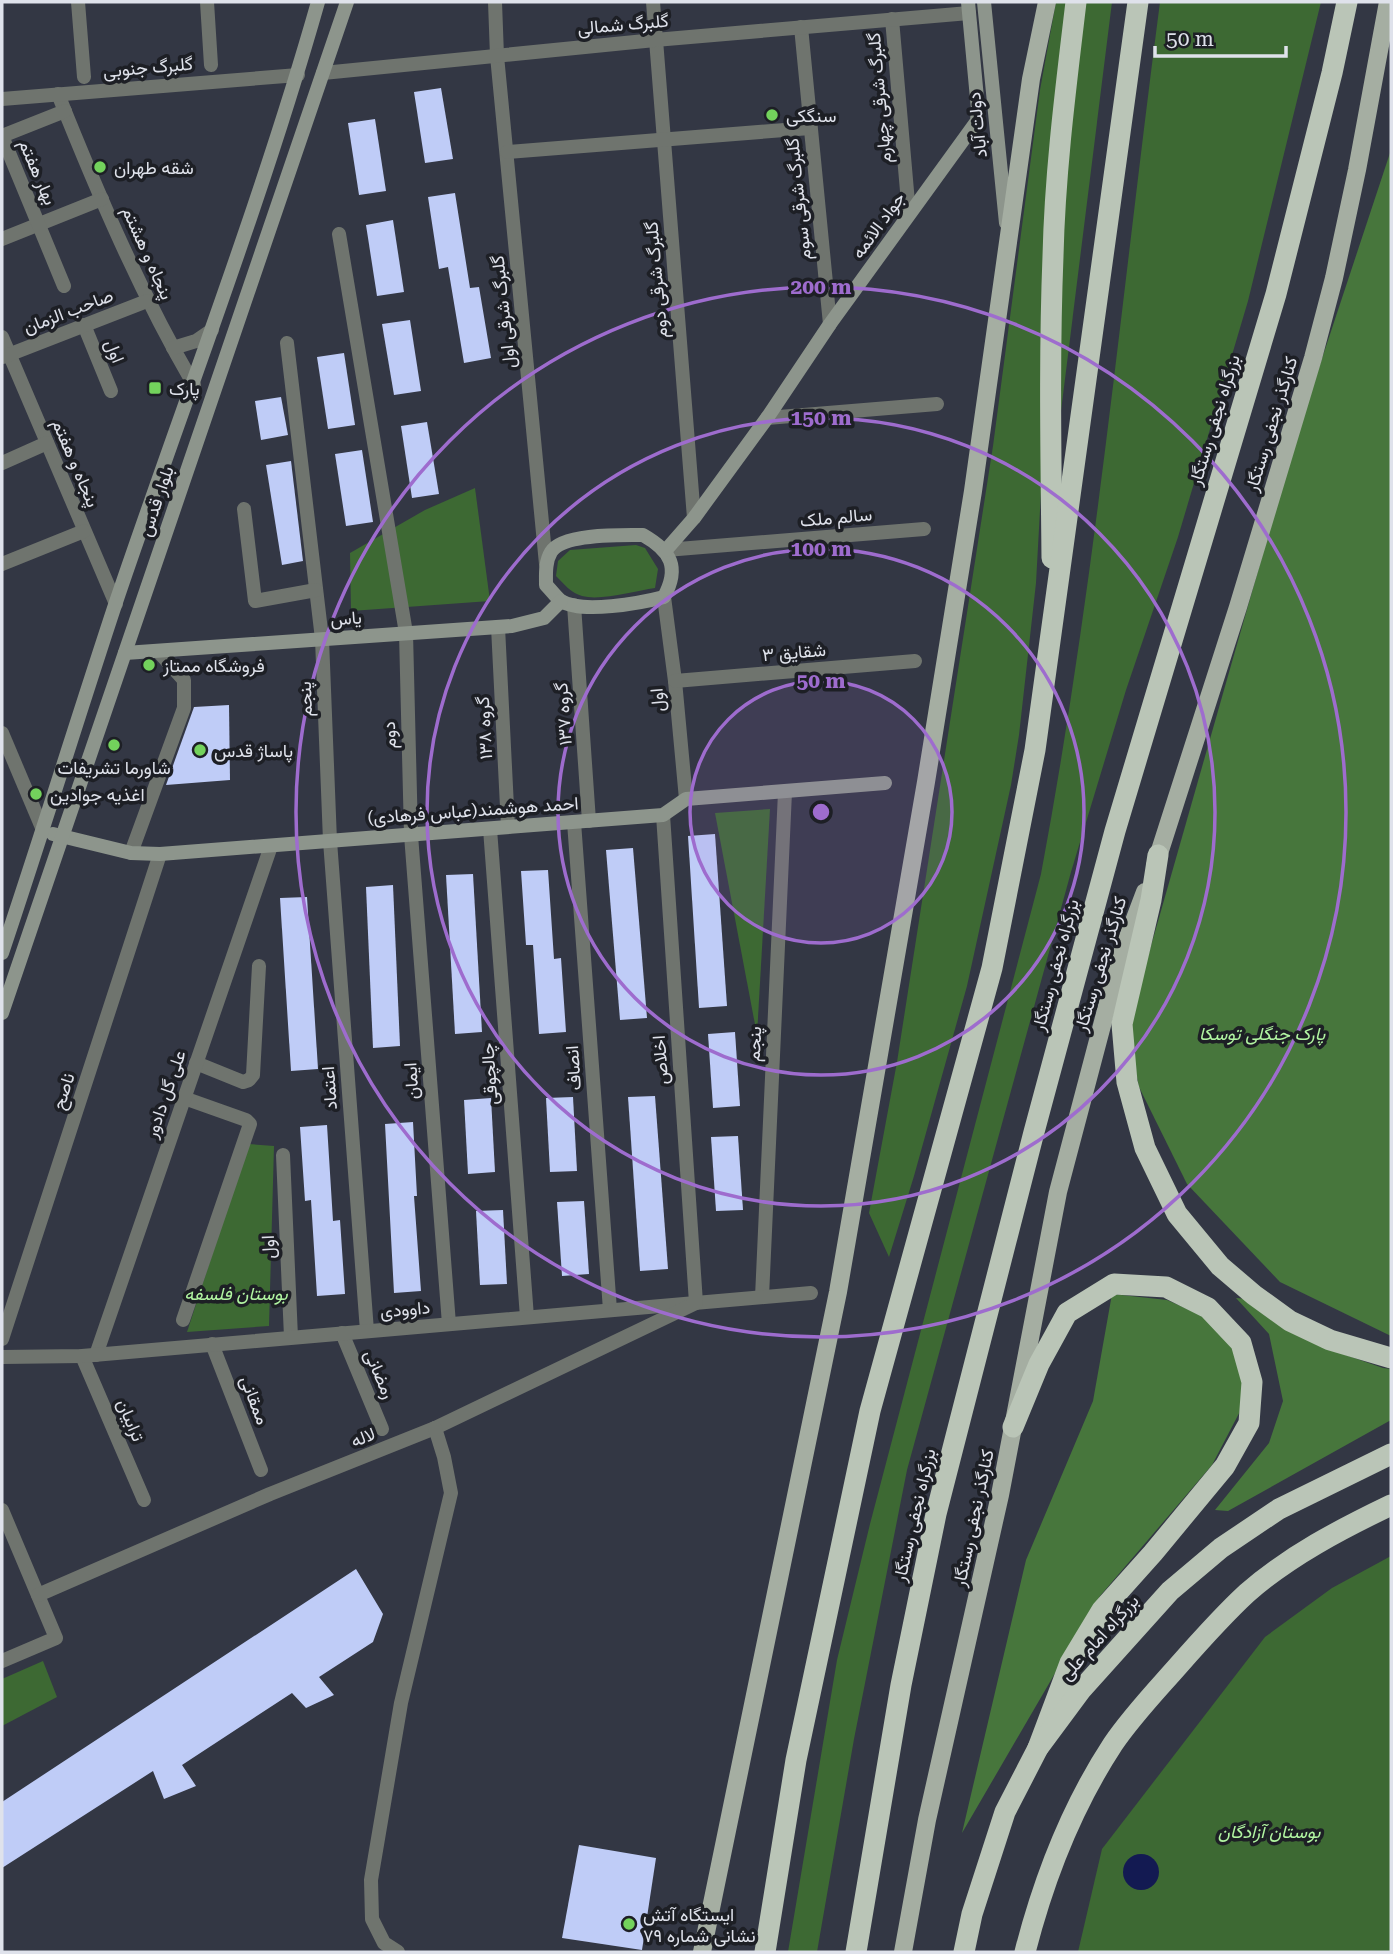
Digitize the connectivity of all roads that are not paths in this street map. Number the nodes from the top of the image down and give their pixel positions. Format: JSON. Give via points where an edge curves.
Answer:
{"nodes":[{"id":1,"x":78,"y":2,"type":"edge"},
{"id":2,"x":206,"y":2,"type":"edge"},
{"id":3,"x":318,"y":2,"type":"edge"},
{"id":4,"x":347,"y":2,"type":"edge"},
{"id":5,"x":495,"y":2,"type":"edge"},
{"id":6,"x":653,"y":2,"type":"edge"},
{"id":7,"x":984,"y":2,"type":"edge"},
{"id":8,"x":1047,"y":2,"type":"edge"},
{"id":9,"x":1076,"y":2,"type":"edge"},
{"id":10,"x":1138,"y":2,"type":"edge"},
{"id":11,"x":1347,"y":2,"type":"edge"},
{"id":12,"x":1388,"y":2,"type":"edge"},
{"id":13,"x":969,"y":7,"type":"edge"},
{"id":14,"x":892,"y":19,"type":"junction"},
{"id":15,"x":801,"y":27,"type":"junction"},
{"id":16,"x":655,"y":40,"type":"junction"},
{"id":17,"x":497,"y":56,"type":"junction"},
{"id":18,"x":211,"y":65,"type":"dead end"},
{"id":19,"x":323,"y":73,"type":"junction"},
{"id":20,"x":298,"y":75,"type":"junction"},
{"id":21,"x":84,"y":77,"type":"dead end"},
{"id":22,"x":58,"y":94,"type":"junction"},
{"id":23,"x":2,"y":99,"type":"edge"},
{"id":24,"x":65,"y":111,"type":"junction"},
{"id":25,"x":810,"y":128,"type":"junction"},
{"id":26,"x":664,"y":140,"type":"junction"},
{"id":27,"x":508,"y":152,"type":"junction"},
{"id":28,"x":102,"y":199,"type":"junction"},
{"id":29,"x":909,"y":214,"type":"junction"},
{"id":30,"x":39,"y":224,"type":"junction"},
{"id":31,"x":339,"y":234,"type":"dead end"},
{"id":32,"x":2,"y":239,"type":"edge"},
{"id":33,"x":1008,"y":243,"type":"junction"},
{"id":34,"x":64,"y":286,"type":"dead end"},
{"id":35,"x":147,"y":301,"type":"junction"},
{"id":36,"x":830,"y":324,"type":"junction"},
{"id":37,"x":84,"y":325,"type":"junction"},
{"id":38,"x":212,"y":330,"type":"junction"},
{"id":39,"x":2,"y":337,"type":"edge"},
{"id":40,"x":287,"y":343,"type":"dead end"},
{"id":41,"x":173,"y":348,"type":"junction"},
{"id":42,"x":5,"y":356,"type":"edge"},
{"id":43,"x":194,"y":385,"type":"junction"},
{"id":44,"x":111,"y":391,"type":"dead end"},
{"id":45,"x":937,"y":404,"type":"dead end"},
{"id":46,"x":767,"y":418,"type":"junction"},
{"id":47,"x":47,"y":443,"type":"junction"},
{"id":48,"x":2,"y":463,"type":"edge"},
{"id":49,"x":244,"y":509,"type":"dead end"},
{"id":50,"x":694,"y":518,"type":"junction"},
{"id":51,"x":924,"y":529,"type":"dead end"},
{"id":52,"x":84,"y":531,"type":"junction"},
{"id":53,"x":666,"y":550,"type":"junction"},
{"id":54,"x":4,"y":558,"type":"edge"},
{"id":55,"x":547,"y":564,"type":"junction"},
{"id":56,"x":316,"y":590,"type":"junction"},
{"id":57,"x":664,"y":597,"type":"junction"},
{"id":58,"x":568,"y":603,"type":"junction"},
{"id":59,"x":116,"y":604,"type":"junction"},
{"id":60,"x":1052,"y":626,"type":"junction"},
{"id":61,"x":498,"y":627,"type":"junction"},
{"id":62,"x":406,"y":633,"type":"junction"},
{"id":63,"x":322,"y":639,"type":"junction"},
{"id":64,"x":158,"y":650,"type":"junction"},
{"id":65,"x":125,"y":653,"type":"junction"},
{"id":66,"x":915,"y":661,"type":"dead end"},
{"id":67,"x":675,"y":681,"type":"junction"},
{"id":68,"x":2,"y":733,"type":"edge"},
{"id":69,"x":7,"y":760,"type":"edge"},
{"id":70,"x":886,"y":783,"type":"dead end"},
{"id":71,"x":785,"y":792,"type":"junction"},
{"id":72,"x":686,"y":799,"type":"junction"},
{"id":73,"x":663,"y":815,"type":"junction"},
{"id":74,"x":589,"y":821,"type":"junction"},
{"id":75,"x":574,"y":822,"type":"junction"},
{"id":76,"x":508,"y":827,"type":"junction"},
{"id":77,"x":490,"y":829,"type":"junction"},
{"id":78,"x":43,"y":830,"type":"junction"},
{"id":79,"x":411,"y":835,"type":"junction"},
{"id":80,"x":61,"y":837,"type":"junction"},
{"id":81,"x":330,"y":841,"type":"junction"},
{"id":82,"x":271,"y":846,"type":"junction"},
{"id":83,"x":131,"y":853,"type":"junction"},
{"id":84,"x":160,"y":854,"type":"junction"},
{"id":85,"x":1158,"y":855,"type":"junction"},
{"id":86,"x":2,"y":953,"type":"edge"},
{"id":87,"x":259,"y":966,"type":"dead end"},
{"id":88,"x":2,"y":1013,"type":"edge"},
{"id":89,"x":196,"y":1063,"type":"junction"},
{"id":90,"x":184,"y":1098,"type":"junction"},
{"id":91,"x":283,"y":1155,"type":"dead end"},
{"id":92,"x":811,"y":1293,"type":"dead end"},
{"id":93,"x":762,"y":1297,"type":"junction"},
{"id":94,"x":696,"y":1303,"type":"junction"},
{"id":95,"x":610,"y":1310,"type":"junction"},
{"id":96,"x":527,"y":1317,"type":"junction"},
{"id":97,"x":183,"y":1320,"type":"dead end"},
{"id":98,"x":449,"y":1324,"type":"junction"},
{"id":99,"x":367,"y":1331,"type":"junction"},
{"id":100,"x":342,"y":1333,"type":"junction"},
{"id":101,"x":291,"y":1337,"type":"junction"},
{"id":102,"x":2,"y":1339,"type":"edge"},
{"id":103,"x":212,"y":1345,"type":"junction"},
{"id":104,"x":89,"y":1355,"type":"junction"},
{"id":105,"x":2,"y":1357,"type":"edge"},
{"id":106,"x":1391,"y":1359,"type":"edge"},
{"id":107,"x":1013,"y":1427,"type":"junction"},
{"id":108,"x":382,"y":1429,"type":"dead end"},
{"id":109,"x":435,"y":1429,"type":"junction"},
{"id":110,"x":1391,"y":1454,"type":"edge"},
{"id":111,"x":261,"y":1470,"type":"dead end"},
{"id":112,"x":145,"y":1500,"type":"dead end"},
{"id":113,"x":1391,"y":1505,"type":"edge"},
{"id":114,"x":2,"y":1510,"type":"edge"},
{"id":115,"x":38,"y":1595,"type":"junction"},
{"id":116,"x":2,"y":1661,"type":"edge"},
{"id":117,"x":1038,"y":1748,"type":"junction"},
{"id":118,"x":398,"y":1952,"type":"edge"},
{"id":119,"x":702,"y":1952,"type":"edge"},
{"id":120,"x":765,"y":1952,"type":"edge"},
{"id":121,"x":856,"y":1952,"type":"edge"},
{"id":122,"x":903,"y":1952,"type":"edge"},
{"id":123,"x":964,"y":1952,"type":"edge"},
{"id":124,"x":1025,"y":1952,"type":"edge"}],
"edges":[{"from":1,"to":21,"type":"street"},
{"from":2,"to":18,"type":"street"},
{"from":3,"to":20,"type":"street","name":"بلوار قدس"},
{"from":4,"to":19,"type":"street","name":"بلوار قدس"},
{"from":5,"to":17,"type":"street","name":"گلبرگ شرقی اول"},
{"from":6,"to":16,"type":"street","name":"گلبرگ شرقی دوم"},
{"from":7,"to":33,"type":"street","name":"دولت آباد"},
{"from":8,"to":33,"type":"main road"},
{"from":9,"to":60,"type":"highway","via":[[1053,253]]},
{"from":10,"to":60,"type":"highway"},
{"from":11,"to":121,"type":"highway","name":"بزرگراه نجفی رستگار","via":[[1276,294],[1115,831],[936,1514],[901,1685]]},
{"from":12,"to":85,"type":"main road","name":"کنارگذر نجفی رستگار","via":[[1357,170],[1313,358]]},
{"from":13,"to":14,"type":"street","name":"گلبرگ شمالی"},
{"from":13,"to":29,"type":"street","name":"جواد الائمه","via":[[977,121]]},
{"from":14,"to":15,"type":"street","name":"گلبرگ شمالی"},
{"from":14,"to":29,"type":"street","name":"گلبرگ شرقی چهارم"},
{"from":15,"to":16,"type":"street","name":"گلبرگ شمالی"},
{"from":15,"to":25,"type":"street","name":"گلبرگ شرقی سوم"},
{"from":16,"to":17,"type":"street","name":"گلبرگ شمالی"},
{"from":16,"to":26,"type":"street","name":"گلبرگ شرقی دوم"},
{"from":17,"to":19,"type":"street","name":"گلبرگ شمالی"},
{"from":17,"to":27,"type":"street","name":"گلبرگ شرقی اول"},
{"from":19,"to":20,"type":"street"},
{"from":19,"to":65,"type":"street","name":"بلوار قدس"},
{"from":20,"to":22,"type":"street","name":"گلبرگ جنوبی"},
{"from":20,"to":38,"type":"street","name":"بلوار قدس"},
{"from":22,"to":23,"type":"street","name":"گلبرگ جنوبی"},
{"from":22,"to":24,"type":"street","name":"پنجاه و هشتم"},
{"from":24,"to":28,"type":"street","name":"پنجاه و هشتم"},
{"from":24,"to":30,"type":"street","name":"بهار هفتم","via":[[2,136]]},
{"from":25,"to":26,"type":"street"},
{"from":25,"to":36,"type":"street","name":"گلبرگ شرقی سوم"},
{"from":26,"to":27,"type":"street"},
{"from":26,"to":50,"type":"street","name":"گلبرگ شرقی دوم"},
{"from":27,"to":55,"type":"street","name":"گلبرگ شرقی اول"},
{"from":28,"to":30,"type":"street"},
{"from":28,"to":35,"type":"street","name":"پنجاه و هشتم"},
{"from":29,"to":36,"type":"street","name":"جواد الائمه"},
{"from":30,"to":32,"type":"street"},
{"from":30,"to":34,"type":"street","name":"بهار هفتم"},
{"from":31,"to":62,"type":"street","name":"دوم"},
{"from":33,"to":119,"type":"main road","via":[[937,716],[838,1292]]},
{"from":35,"to":37,"type":"street","name":"صاحب الزمان"},
{"from":35,"to":41,"type":"street","name":"پنجاه و هشتم"},
{"from":36,"to":46,"type":"street","name":"جواد الائمه"},
{"from":37,"to":42,"type":"street","name":"صاحب الزمان"},
{"from":37,"to":44,"type":"street","name":"اول"},
{"from":38,"to":41,"type":"street"},
{"from":38,"to":43,"type":"street","name":"بلوار قدس"},
{"from":39,"to":42,"type":"street","name":"پنجاه و هفتم"},
{"from":40,"to":56,"type":"street","name":"پنجم"},
{"from":41,"to":43,"type":"street","name":"پنجاه و هشتم"},
{"from":42,"to":47,"type":"street","name":"پنجاه و هفتم"},
{"from":43,"to":59,"type":"street","name":"بلوار قدس"},
{"from":45,"to":46,"type":"street"},
{"from":46,"to":50,"type":"street","name":"جواد الائمه"},
{"from":47,"to":48,"type":"street"},
{"from":47,"to":52,"type":"street","name":"پنجاه و هفتم"},
{"from":49,"to":56,"type":"street","via":[[255,601]]},
{"from":50,"to":53,"type":"street","name":"جواد الائمه"},
{"from":51,"to":53,"type":"street","name":"سالم ملک"},
{"from":52,"to":54,"type":"street"},
{"from":52,"to":59,"type":"street","name":"پنجاه و هفتم"},
{"from":53,"to":55,"type":"street","via":[[643,535],[563,541],[552,550]]},
{"from":53,"to":57,"type":"street","via":[[672,567]]},
{"from":55,"to":58,"type":"street","via":[[546,585]]},
{"from":56,"to":63,"type":"street","name":"پنجم"},
{"from":57,"to":58,"type":"street","via":[[617,607]]},
{"from":57,"to":67,"type":"street","name":"اول"},
{"from":58,"to":61,"type":"street","name":"یاس","via":[[544,618]]},
{"from":58,"to":74,"type":"street","name":"گروه ۱۳۷"},
{"from":59,"to":78,"type":"street","name":"بلوار قدس"},
{"from":60,"to":120,"type":"highway","via":[[1035,750],[992,968],[870,1411],[796,1760]]},
{"from":61,"to":62,"type":"street","name":"یاس"},
{"from":61,"to":76,"type":"street","name":"گروه ۱۳۸"},
{"from":62,"to":63,"type":"street","name":"یاس"},
{"from":62,"to":79,"type":"street","name":"دوم"},
{"from":63,"to":64,"type":"street","name":"یاس"},
{"from":63,"to":81,"type":"street","name":"پنجم"},
{"from":64,"to":65,"type":"street","name":"یاس"},
{"from":64,"to":83,"type":"street","via":[[184,680],[184,708]]},
{"from":65,"to":80,"type":"street","name":"بلوار قدس"},
{"from":66,"to":67,"type":"street","name":"شقایق ۳"},
{"from":67,"to":72,"type":"street","name":"اول"},
{"from":68,"to":69,"type":"street"},
{"from":69,"to":78,"type":"street"},
{"from":70,"to":71,"type":"street"},
{"from":71,"to":72,"type":"street"},
{"from":71,"to":93,"type":"street","name":"پنجم"},
{"from":72,"to":73,"type":"street"},
{"from":73,"to":74,"type":"street","name":"احمد هوشمند(عباس فرهادی)"},
{"from":73,"to":94,"type":"street","name":"اخلاص"},
{"from":74,"to":75,"type":"street","name":"احمد هوشمند(عباس فرهادی)"},
{"from":75,"to":76,"type":"street","name":"احمد هوشمند(عباس فرهادی)"},
{"from":75,"to":95,"type":"street","name":"انصاف"},
{"from":76,"to":77,"type":"street","name":"احمد هوشمند(عباس فرهادی)"},
{"from":77,"to":79,"type":"street","name":"احمد هوشمند(عباس فرهادی)"},
{"from":77,"to":96,"type":"street","name":"چالچوقی"},
{"from":78,"to":80,"type":"street","name":"احمد هوشمند(عباس فرهادی)"},
{"from":78,"to":86,"type":"street","name":"بلوار قدس"},
{"from":79,"to":81,"type":"street","name":"احمد هوشمند(عباس فرهادی)"},
{"from":79,"to":98,"type":"street","name":"ایمان"},
{"from":80,"to":83,"type":"street","name":"احمد هوشمند(عباس فرهادی)"},
{"from":80,"to":88,"type":"street","name":"بلوار قدس"},
{"from":81,"to":82,"type":"street","name":"احمد هوشمند(عباس فرهادی)"},
{"from":81,"to":99,"type":"street","name":"اعتماد"},
{"from":82,"to":84,"type":"street","name":"احمد هوشمند(عباس فرهادی)"},
{"from":82,"to":89,"type":"street","name":"علی گل دادور"},
{"from":83,"to":84,"type":"street","name":"احمد هوشمند(عباس فرهادی)"},
{"from":84,"to":102,"type":"street","name":"ناصح"},
{"from":85,"to":106,"type":"highway","via":[[1122,1024],[1127,1082],[1145,1148],[1177,1214],[1220,1266],[1290,1321]]},
{"from":85,"to":107,"type":"main road","name":"کنارگذر نجفی رستگار","via":[[1119,961],[1058,1192]]},
{"from":87,"to":89,"type":"street","via":[[253,1074],[243,1082]]},
{"from":89,"to":90,"type":"street","name":"علی گل دادور"},
{"from":90,"to":97,"type":"street","via":[[250,1124]]},
{"from":90,"to":104,"type":"street","name":"علی گل دادور"},
{"from":91,"to":101,"type":"street","name":"اول"},
{"from":92,"to":93,"type":"street","name":"داوودی"},
{"from":93,"to":94,"type":"street","name":"داوودی"},
{"from":94,"to":95,"type":"street","name":"داوودی"},
{"from":94,"to":109,"type":"street","name":"لاله"},
{"from":95,"to":96,"type":"street","name":"داوودی"},
{"from":96,"to":98,"type":"street","name":"داوودی"},
{"from":98,"to":99,"type":"street","name":"داوودی"},
{"from":99,"to":100,"type":"street","name":"داوودی"},
{"from":100,"to":101,"type":"street","name":"داوودی"},
{"from":100,"to":108,"type":"street","name":"رمضانی"},
{"from":101,"to":103,"type":"street","name":"داوودی"},
{"from":103,"to":104,"type":"street","name":"داوودی"},
{"from":103,"to":111,"type":"street","name":"ممقانی"},
{"from":104,"to":105,"type":"street","name":"داوودی"},
{"from":104,"to":112,"type":"street","name":"ترابیان"},
{"from":107,"to":117,"type":"highway","via":[[1067,1313],[1114,1284],[1166,1287],[1208,1308],[1241,1343],[1252,1382],[1249,1423],[1225,1466],[1102,1610],[1070,1663]]},
{"from":107,"to":122,"type":"main road","name":"کنارگذر نجفی رستگار","via":[[927,1820]]},
{"from":109,"to":115,"type":"street","name":"لاله","via":[[270,1494]]},
{"from":109,"to":118,"type":"street","via":[[451,1493],[401,1703],[371,1880],[372,1919],[384,1944]]},
{"from":110,"to":117,"type":"highway","name":"بزرگراه امام علی","via":[[1279,1508],[1220,1548],[1161,1601],[1081,1690]]},
{"from":113,"to":124,"type":"highway","via":[[1329,1536],[1248,1592],[1149,1699],[1114,1742],[1082,1796],[1042,1890]]},
{"from":114,"to":115,"type":"street"},
{"from":115,"to":116,"type":"street","via":[[56,1638]]},
{"from":117,"to":123,"type":"highway","name":"بزرگراه امام علی","via":[[1005,1812]]}]}
